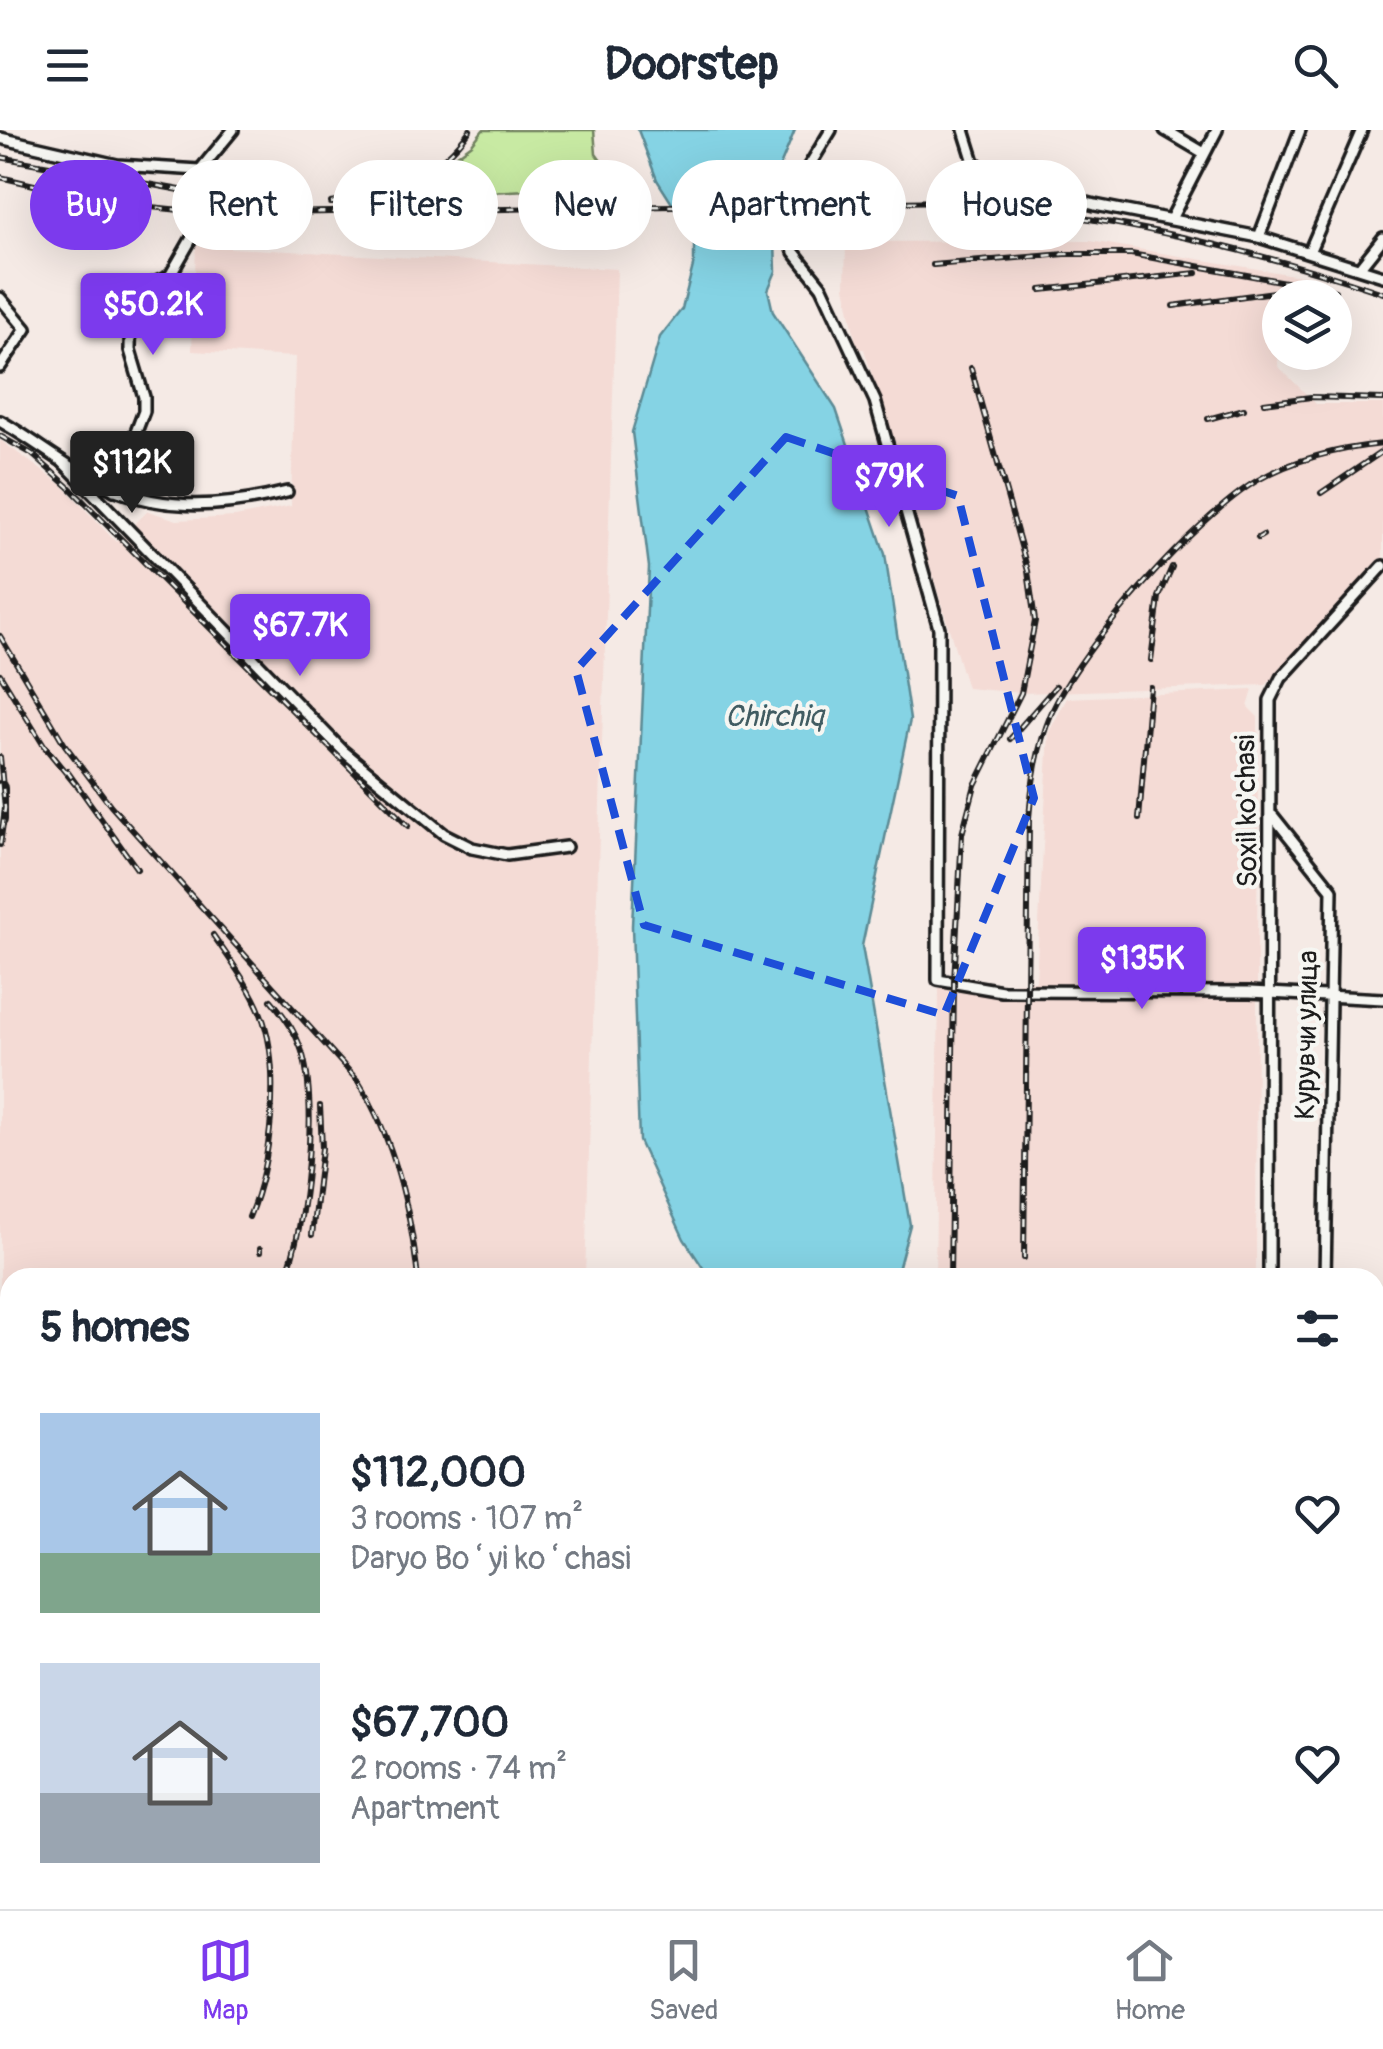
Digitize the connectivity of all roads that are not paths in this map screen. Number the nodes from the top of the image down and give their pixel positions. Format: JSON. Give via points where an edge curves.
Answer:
{"nodes":[{"id":1,"x":233,"y":130,"type":"edge"},
{"id":2,"x":831,"y":130,"type":"edge"},
{"id":3,"x":964,"y":130,"type":"edge"},
{"id":4,"x":1165,"y":130,"type":"edge"},
{"id":5,"x":1216,"y":130,"type":"edge"},
{"id":6,"x":1300,"y":130,"type":"edge"},
{"id":7,"x":1362,"y":130,"type":"edge"},
{"id":8,"x":0,"y":138,"type":"edge"},
{"id":9,"x":1204,"y":153,"type":"junction"},
{"id":10,"x":1170,"y":219,"type":"junction"},
{"id":11,"x":1259,"y":237,"type":"junction"},
{"id":12,"x":1383,"y":238,"type":"edge"},
{"id":13,"x":185,"y":250,"type":"edge"},
{"id":14,"x":1310,"y":250,"type":"junction"},
{"id":15,"x":1360,"y":267,"type":"junction"},
{"id":16,"x":1383,"y":276,"type":"edge"},
{"id":17,"x":0,"y":298,"type":"edge"},
{"id":18,"x":0,"y":367,"type":"edge"},
{"id":19,"x":0,"y":421,"type":"edge"},
{"id":20,"x":63,"y":462,"type":"junction"},
{"id":21,"x":114,"y":490,"type":"junction"},
{"id":22,"x":286,"y":492,"type":"dead end"},
{"id":23,"x":1383,"y":566,"type":"edge"},
{"id":24,"x":0,"y":788,"type":"edge"},
{"id":25,"x":1271,"y":814,"type":"junction"},
{"id":26,"x":0,"y":820,"type":"edge"},
{"id":27,"x":566,"y":847,"type":"dead end"},
{"id":28,"x":1272,"y":996,"type":"junction"},
{"id":29,"x":1330,"y":996,"type":"junction"},
{"id":30,"x":1383,"y":999,"type":"edge"},
{"id":31,"x":1268,"y":1268,"type":"edge"},
{"id":32,"x":1325,"y":1268,"type":"edge"}],
"edges":[{"from":1,"to":8,"type":"street","via":[[200,170],[117,165]]},
{"from":2,"to":28,"type":"street","via":[[797,186],[787,232],[822,288],[875,401],[939,628],[938,980],[1002,991]]},
{"from":3,"to":10,"type":"street","via":[[974,162],[997,179]]},
{"from":4,"to":9,"type":"street"},
{"from":5,"to":9,"type":"street"},
{"from":6,"to":11,"type":"street"},
{"from":7,"to":14,"type":"street"},
{"from":9,"to":10,"type":"street"},
{"from":10,"to":11,"type":"street"},
{"from":11,"to":14,"type":"street"},
{"from":12,"to":15,"type":"street"},
{"from":13,"to":21,"type":"street","via":[[170,276],[131,293],[130,350],[144,411]]},
{"from":14,"to":15,"type":"street"},
{"from":15,"to":16,"type":"street"},
{"from":17,"to":18,"type":"street","via":[[26,329]]},
{"from":19,"to":20,"type":"street"},
{"from":20,"to":21,"type":"street"},
{"from":20,"to":27,"type":"street","via":[[343,751],[444,834],[507,855]]},
{"from":21,"to":22,"type":"street","via":[[197,506]]},
{"from":23,"to":25,"type":"street","name":"Soxil ko'chasi","via":[[1274,688],[1266,733]]},
{"from":24,"to":26,"type":"street"},
{"from":25,"to":28,"type":"street","name":"Soxil ko'chasi"},
{"from":25,"to":29,"type":"street","name":"Курувчи улица","via":[[1332,890]]},
{"from":28,"to":29,"type":"street"},
{"from":28,"to":31,"type":"street","name":"Soxil ko'chasi"},
{"from":29,"to":30,"type":"street"},
{"from":29,"to":32,"type":"street","name":"Курувчи улица"}]}
